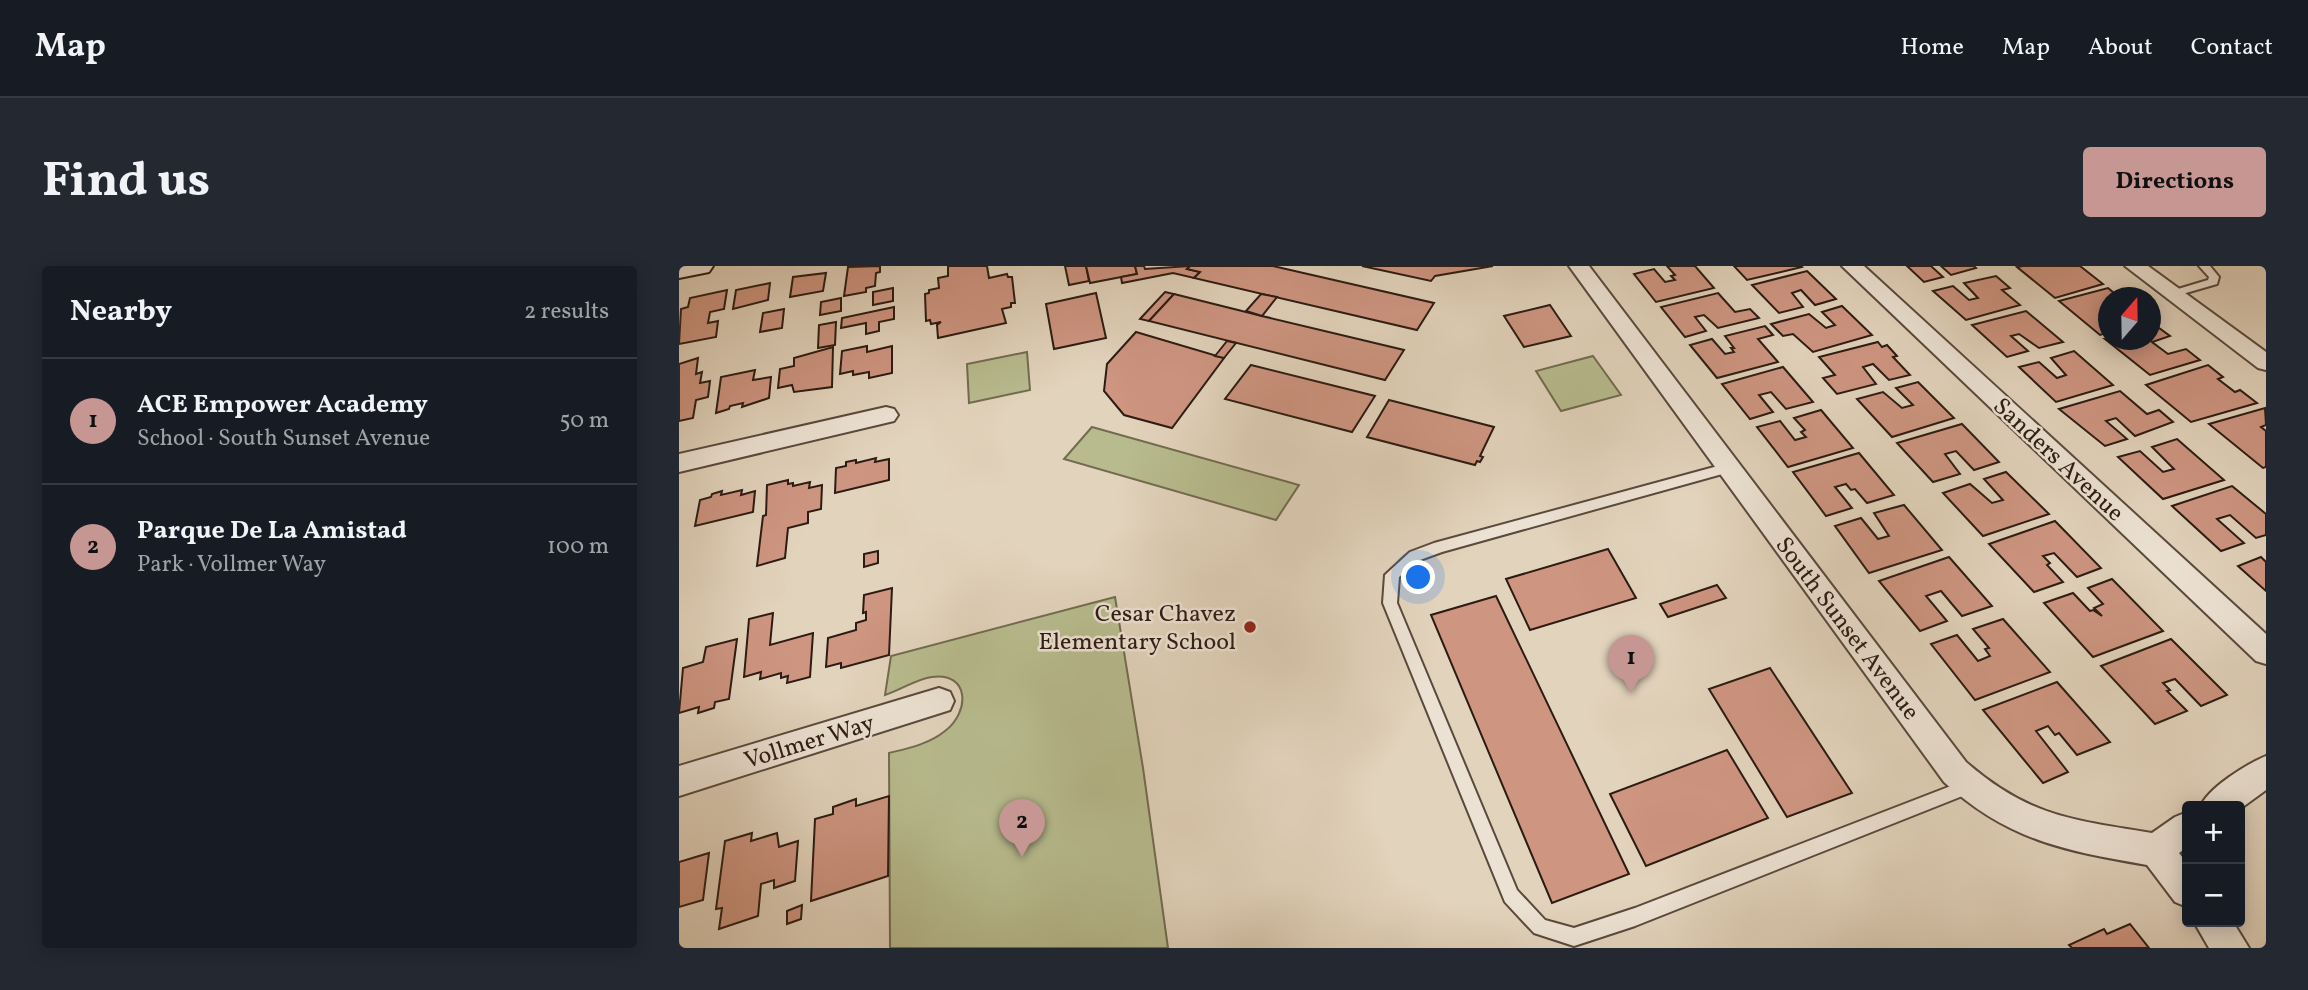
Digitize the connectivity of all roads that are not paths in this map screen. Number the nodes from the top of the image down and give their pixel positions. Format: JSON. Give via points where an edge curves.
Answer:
{"nodes":[{"id":1,"x":699,"y":266,"type":"edge"},
{"id":2,"x":1579,"y":266,"type":"edge"},
{"id":3,"x":1852,"y":266,"type":"edge"},
{"id":4,"x":2134,"y":266,"type":"edge"},
{"id":5,"x":2204,"y":266,"type":"edge"},
{"id":6,"x":679,"y":270,"type":"edge"},
{"id":7,"x":2172,"y":294,"type":"junction"},
{"id":8,"x":2266,"y":363,"type":"edge"},
{"id":9,"x":886,"y":415,"type":"dead end"},
{"id":10,"x":679,"y":463,"type":"edge"},
{"id":11,"x":1729,"y":468,"type":"junction"},
{"id":12,"x":2266,"y":652,"type":"edge"},
{"id":13,"x":939,"y":701,"type":"dead end"},
{"id":14,"x":2266,"y":771,"type":"edge"},
{"id":15,"x":679,"y":781,"type":"edge"},
{"id":16,"x":1969,"y":786,"type":"junction"},
{"id":17,"x":2224,"y":801,"type":"edge"},
{"id":18,"x":2182,"y":832,"type":"edge"},
{"id":19,"x":2157,"y":850,"type":"junction"},
{"id":20,"x":2182,"y":883,"type":"edge"},
{"id":21,"x":2215,"y":927,"type":"edge"},
{"id":22,"x":2231,"y":948,"type":"edge"}],
"edges":[{"from":1,"to":6,"type":"street"},
{"from":2,"to":11,"type":"street","name":"South Sunset Avenue"},
{"from":3,"to":12,"type":"street","name":"Sanders Avenue"},
{"from":4,"to":7,"type":"street"},
{"from":5,"to":7,"type":"lane","via":[[2211,271],[2213,282]]},
{"from":7,"to":8,"type":"street"},
{"from":9,"to":10,"type":"street"},
{"from":11,"to":16,"type":"street","name":"South Sunset Avenue"},
{"from":11,"to":16,"type":"lane","via":[[1439,547],[1415,556],[1392,575],[1390,603],[1511,896],[1540,927],[1574,937]]},
{"from":13,"to":15,"type":"street","name":"Vollmer Way"},
{"from":14,"to":17,"type":"street"},
{"from":16,"to":19,"type":"street","name":"South Sunset Avenue","via":[[1979,797],[2027,822]]},
{"from":18,"to":19,"type":"street"},
{"from":19,"to":20,"type":"street"},
{"from":21,"to":22,"type":"street"}]}
